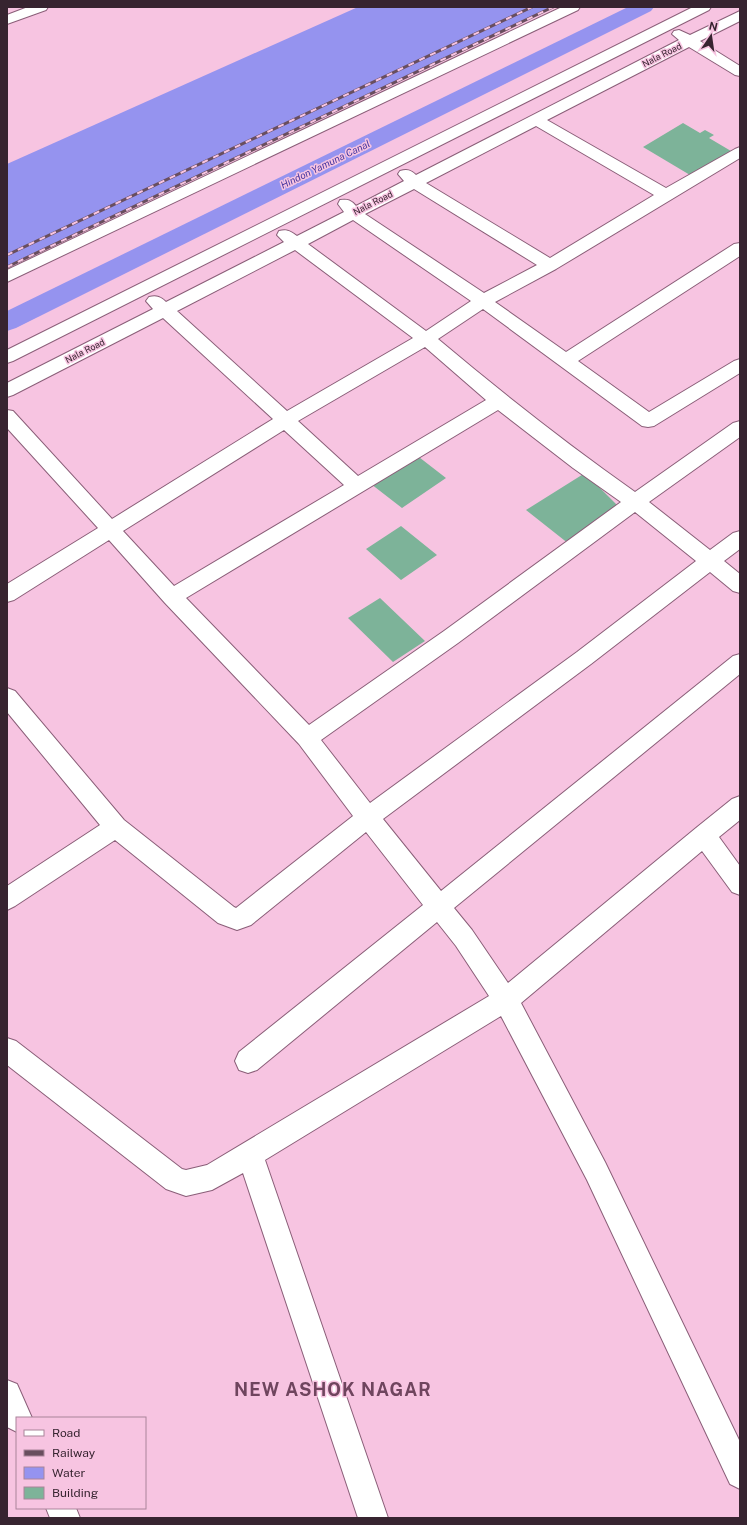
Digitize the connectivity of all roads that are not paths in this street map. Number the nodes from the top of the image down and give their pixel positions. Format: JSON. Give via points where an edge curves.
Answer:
{"nodes":[{"id":1,"x":41,"y":7,"type":"edge"},
{"id":2,"x":573,"y":7,"type":"edge"},
{"id":3,"x":704,"y":7,"type":"edge"},
{"id":4,"x":740,"y":15,"type":"edge"},
{"id":5,"x":7,"y":20,"type":"edge"},
{"id":6,"x":666,"y":26,"type":"junction"},
{"id":7,"x":690,"y":41,"type":"junction"},
{"id":8,"x":740,"y":72,"type":"edge"},
{"id":9,"x":535,"y":119,"type":"junction"},
{"id":10,"x":740,"y":152,"type":"edge"},
{"id":11,"x":394,"y":162,"type":"junction"},
{"id":12,"x":414,"y":182,"type":"junction"},
{"id":13,"x":336,"y":191,"type":"junction"},
{"id":14,"x":666,"y":195,"type":"junction"},
{"id":15,"x":353,"y":213,"type":"junction"},
{"id":16,"x":272,"y":224,"type":"junction"},
{"id":17,"x":295,"y":243,"type":"junction"},
{"id":18,"x":740,"y":248,"type":"edge"},
{"id":19,"x":550,"y":265,"type":"junction"},
{"id":20,"x":7,"y":278,"type":"edge"},
{"id":21,"x":142,"y":289,"type":"junction"},
{"id":22,"x":484,"y":301,"type":"junction"},
{"id":23,"x":164,"y":310,"type":"junction"},
{"id":24,"x":426,"y":339,"type":"junction"},
{"id":25,"x":7,"y":357,"type":"edge"},
{"id":26,"x":566,"y":361,"type":"junction"},
{"id":27,"x":740,"y":365,"type":"edge"},
{"id":28,"x":7,"y":391,"type":"edge"},
{"id":29,"x":499,"y":401,"type":"junction"},
{"id":30,"x":7,"y":416,"type":"edge"},
{"id":31,"x":286,"y":420,"type":"junction"},
{"id":32,"x":740,"y":428,"type":"edge"},
{"id":33,"x":357,"y":486,"type":"junction"},
{"id":34,"x":635,"y":502,"type":"junction"},
{"id":35,"x":110,"y":530,"type":"junction"},
{"id":36,"x":740,"y":538,"type":"edge"},
{"id":37,"x":710,"y":561,"type":"junction"},
{"id":38,"x":740,"y":585,"type":"edge"},
{"id":39,"x":7,"y":594,"type":"edge"},
{"id":40,"x":172,"y":597,"type":"junction"},
{"id":41,"x":740,"y":662,"type":"edge"},
{"id":42,"x":7,"y":697,"type":"edge"},
{"id":43,"x":307,"y":738,"type":"junction"},
{"id":44,"x":740,"y":806,"type":"edge"},
{"id":45,"x":367,"y":818,"type":"junction"},
{"id":46,"x":116,"y":827,"type":"junction"},
{"id":47,"x":704,"y":835,"type":"junction"},
{"id":48,"x":740,"y":885,"type":"edge"},
{"id":49,"x":7,"y":899,"type":"edge"},
{"id":50,"x":439,"y":907,"type":"junction"},
{"id":51,"x":506,"y":1000,"type":"junction"},
{"id":52,"x":7,"y":1050,"type":"edge"},
{"id":53,"x":248,"y":1060,"type":"dead end"},
{"id":54,"x":250,"y":1154,"type":"junction"},
{"id":55,"x":7,"y":1394,"type":"edge"},
{"id":56,"x":18,"y":1417,"type":"edge"},
{"id":57,"x":740,"y":1474,"type":"edge"},
{"id":58,"x":373,"y":1518,"type":"edge"}],
"edges":[{"from":1,"to":5,"type":"street"},
{"from":2,"to":20,"type":"street"},
{"from":3,"to":6,"type":"street"},
{"from":4,"to":7,"type":"street","name":"Nala Road"},
{"from":6,"to":7,"type":"street"},
{"from":6,"to":11,"type":"street"},
{"from":7,"to":8,"type":"street"},
{"from":7,"to":9,"type":"street","name":"Nala Road"},
{"from":9,"to":12,"type":"street","name":"Nala Road"},
{"from":9,"to":14,"type":"street"},
{"from":10,"to":14,"type":"street"},
{"from":11,"to":12,"type":"street"},
{"from":11,"to":13,"type":"street"},
{"from":12,"to":15,"type":"street","name":"Nala Road"},
{"from":12,"to":19,"type":"street"},
{"from":13,"to":15,"type":"street"},
{"from":13,"to":16,"type":"street"},
{"from":14,"to":19,"type":"street"},
{"from":15,"to":17,"type":"street","name":"Nala Road"},
{"from":15,"to":22,"type":"street"},
{"from":16,"to":17,"type":"street"},
{"from":16,"to":21,"type":"street"},
{"from":17,"to":23,"type":"street","name":"Nala Road"},
{"from":17,"to":24,"type":"street"},
{"from":18,"to":26,"type":"street"},
{"from":19,"to":22,"type":"street"},
{"from":21,"to":23,"type":"street"},
{"from":21,"to":25,"type":"street"},
{"from":22,"to":24,"type":"street"},
{"from":22,"to":26,"type":"street"},
{"from":23,"to":28,"type":"street","name":"Nala Road"},
{"from":23,"to":31,"type":"street"},
{"from":24,"to":29,"type":"street"},
{"from":24,"to":31,"type":"street"},
{"from":26,"to":27,"type":"street","via":[[648,421]]},
{"from":29,"to":33,"type":"street"},
{"from":29,"to":34,"type":"street"},
{"from":30,"to":35,"type":"street"},
{"from":31,"to":33,"type":"street"},
{"from":31,"to":35,"type":"street"},
{"from":32,"to":34,"type":"street"},
{"from":33,"to":40,"type":"street"},
{"from":34,"to":37,"type":"street"},
{"from":34,"to":43,"type":"street","via":[[451,638]]},
{"from":35,"to":39,"type":"street"},
{"from":35,"to":40,"type":"street"},
{"from":36,"to":37,"type":"street"},
{"from":37,"to":38,"type":"street"},
{"from":37,"to":45,"type":"street","via":[[584,658]]},
{"from":40,"to":43,"type":"street"},
{"from":41,"to":50,"type":"street"},
{"from":42,"to":46,"type":"street"},
{"from":43,"to":45,"type":"street"},
{"from":44,"to":47,"type":"street"},
{"from":45,"to":46,"type":"street","via":[[243,917],[237,919],[226,915]]},
{"from":45,"to":50,"type":"street"},
{"from":46,"to":49,"type":"street"},
{"from":47,"to":48,"type":"street"},
{"from":47,"to":51,"type":"street"},
{"from":50,"to":51,"type":"street","via":[[464,938]]},
{"from":50,"to":53,"type":"street"},
{"from":51,"to":54,"type":"street"},
{"from":51,"to":57,"type":"street","via":[[596,1171]]},
{"from":52,"to":54,"type":"street","via":[[175,1180],[186,1183],[212,1178]]},
{"from":54,"to":58,"type":"street"},
{"from":55,"to":56,"type":"street"}]}
